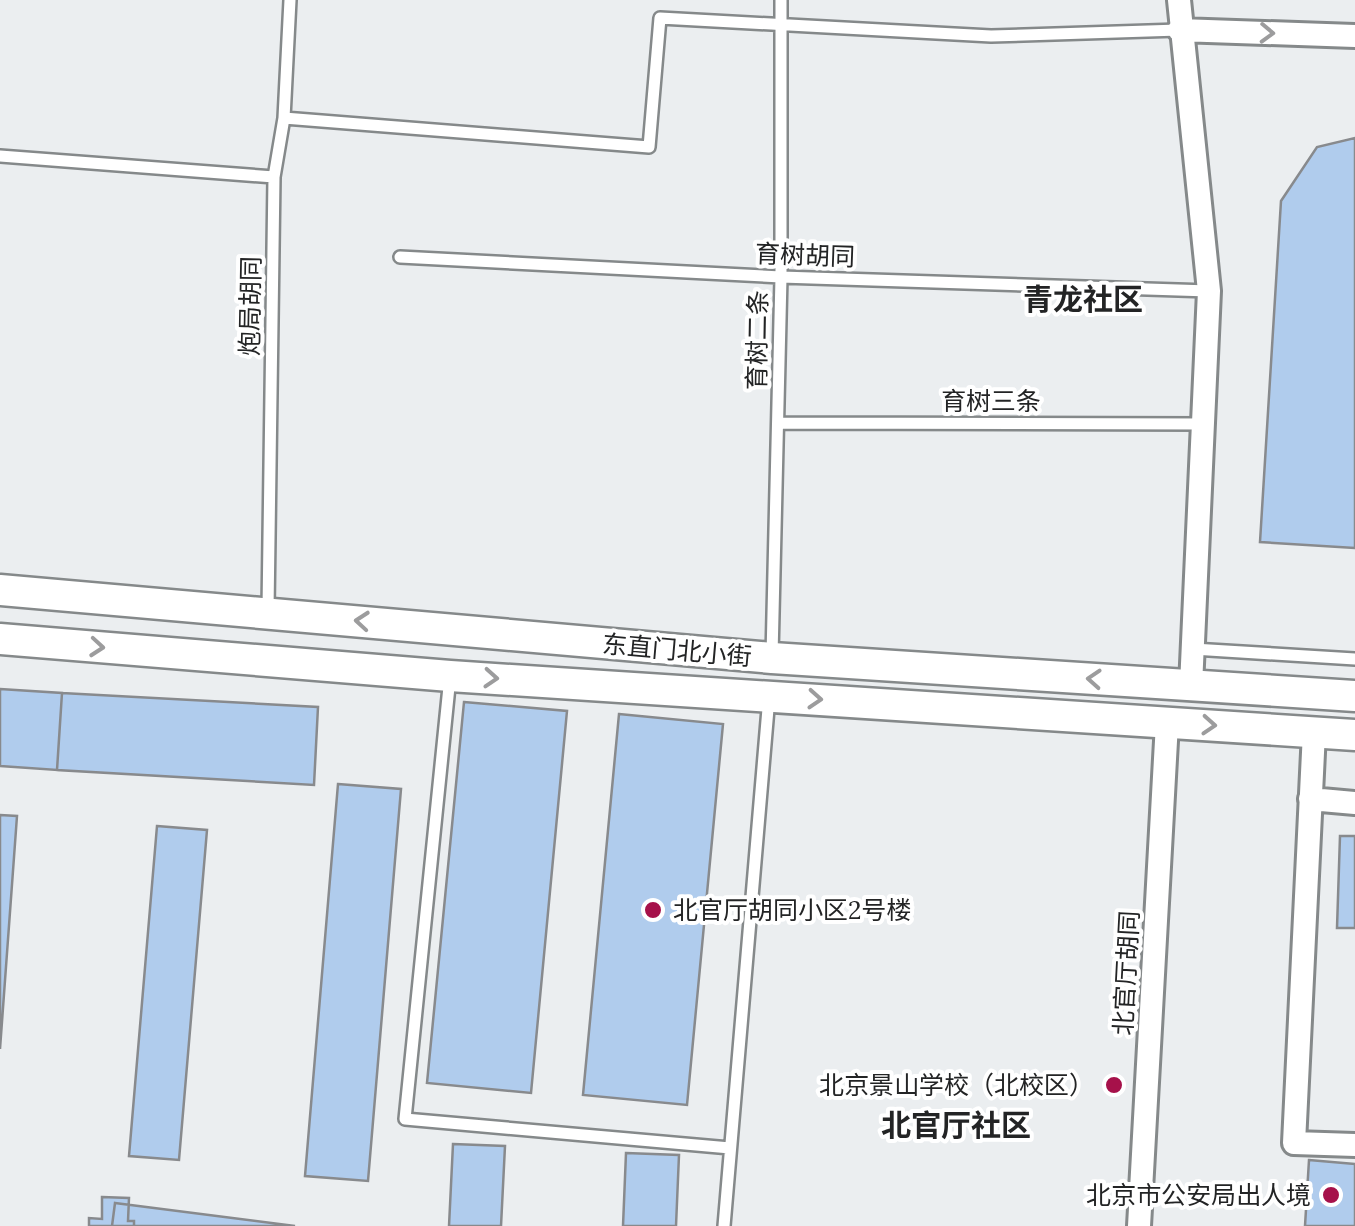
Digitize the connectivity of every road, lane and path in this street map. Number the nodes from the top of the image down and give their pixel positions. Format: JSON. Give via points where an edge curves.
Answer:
{"nodes":[{"id":1,"x":290,"y":0,"type":"edge"},
{"id":2,"x":781,"y":0,"type":"edge"},
{"id":3,"x":1180,"y":0,"type":"edge"},
{"id":4,"x":781,"y":22,"type":"junction"},
{"id":5,"x":1180,"y":30,"type":"junction"},
{"id":6,"x":1355,"y":36,"type":"edge"},
{"id":7,"x":284,"y":118,"type":"junction"},
{"id":8,"x":0,"y":156,"type":"edge"},
{"id":9,"x":274,"y":177,"type":"junction"},
{"id":10,"x":400,"y":257,"type":"dead end"},
{"id":11,"x":781,"y":277,"type":"junction"},
{"id":12,"x":1208,"y":291,"type":"junction"},
{"id":13,"x":778,"y":423,"type":"junction"},
{"id":14,"x":1204,"y":424,"type":"junction"},
{"id":15,"x":0,"y":590,"type":"edge"},
{"id":16,"x":268,"y":613,"type":"junction"},
{"id":17,"x":0,"y":638,"type":"edge"},
{"id":18,"x":1193,"y":649,"type":"junction"},
{"id":19,"x":772,"y":658,"type":"junction"},
{"id":20,"x":1355,"y":660,"type":"edge"},
{"id":21,"x":450,"y":676,"type":"junction"},
{"id":22,"x":1191,"y":686,"type":"junction"},
{"id":23,"x":769,"y":696,"type":"junction"},
{"id":24,"x":1355,"y":696,"type":"edge"},
{"id":25,"x":1168,"y":722,"type":"junction"},
{"id":26,"x":1314,"y":732,"type":"junction"},
{"id":27,"x":1355,"y":735,"type":"edge"},
{"id":28,"x":1310,"y":799,"type":"junction"},
{"id":29,"x":1355,"y":803,"type":"edge"},
{"id":30,"x":1355,"y":1145,"type":"edge"},
{"id":31,"x":730,"y":1148,"type":"junction"},
{"id":32,"x":724,"y":1226,"type":"edge"},
{"id":33,"x":1140,"y":1226,"type":"edge"}],
"edges":[{"from":1,"to":7,"type":"lane","name":"炮局胡同"},
{"from":2,"to":4,"type":"lane","name":"育树二条"},
{"from":3,"to":5,"type":"street"},
{"from":4,"to":5,"type":"lane","via":[[991,36]]},
{"from":4,"to":7,"type":"lane","via":[[660,18],[649,147]]},
{"from":4,"to":11,"type":"lane","name":"育树二条"},
{"from":5,"to":6,"type":"street","one_way":true},
{"from":5,"to":12,"type":"street"},
{"from":7,"to":9,"type":"lane","name":"炮局胡同"},
{"from":8,"to":9,"type":"lane"},
{"from":9,"to":16,"type":"lane","name":"炮局胡同"},
{"from":10,"to":11,"type":"lane","name":"育树胡同"},
{"from":11,"to":12,"type":"lane","name":"育树胡同"},
{"from":11,"to":13,"type":"lane","name":"育树二条"},
{"from":12,"to":14,"type":"street"},
{"from":13,"to":14,"type":"lane","name":"育树三条"},
{"from":13,"to":19,"type":"lane","name":"育树二条"},
{"from":14,"to":18,"type":"street"},
{"from":15,"to":16,"type":"main road","name":"东直门北小街"},
{"from":19,"to":16,"type":"main road","name":"东直门北小街","one_way":true},
{"from":17,"to":21,"type":"main road","name":"东直门北小街","one_way":true},
{"from":18,"to":20,"type":"lane"},
{"from":18,"to":22,"type":"street"},
{"from":22,"to":19,"type":"main road","name":"东直门北小街","one_way":true},
{"from":19,"to":23,"type":"street"},
{"from":21,"to":23,"type":"main road","name":"东直门北小街","one_way":true},
{"from":21,"to":31,"type":"lane","via":[[404,1119]]},
{"from":22,"to":24,"type":"main road","name":"东直门北小街"},
{"from":23,"to":25,"type":"main road","name":"东直门北小街","one_way":true},
{"from":23,"to":31,"type":"lane"},
{"from":25,"to":26,"type":"main road","name":"东直门北小街","one_way":true},
{"from":25,"to":33,"type":"street","name":"北官厅胡同"},
{"from":26,"to":27,"type":"main road","name":"东直门北小街"},
{"from":26,"to":28,"type":"street"},
{"from":28,"to":29,"type":"street"},
{"from":28,"to":30,"type":"street","via":[[1294,1143]]},
{"from":31,"to":32,"type":"lane"}]}
